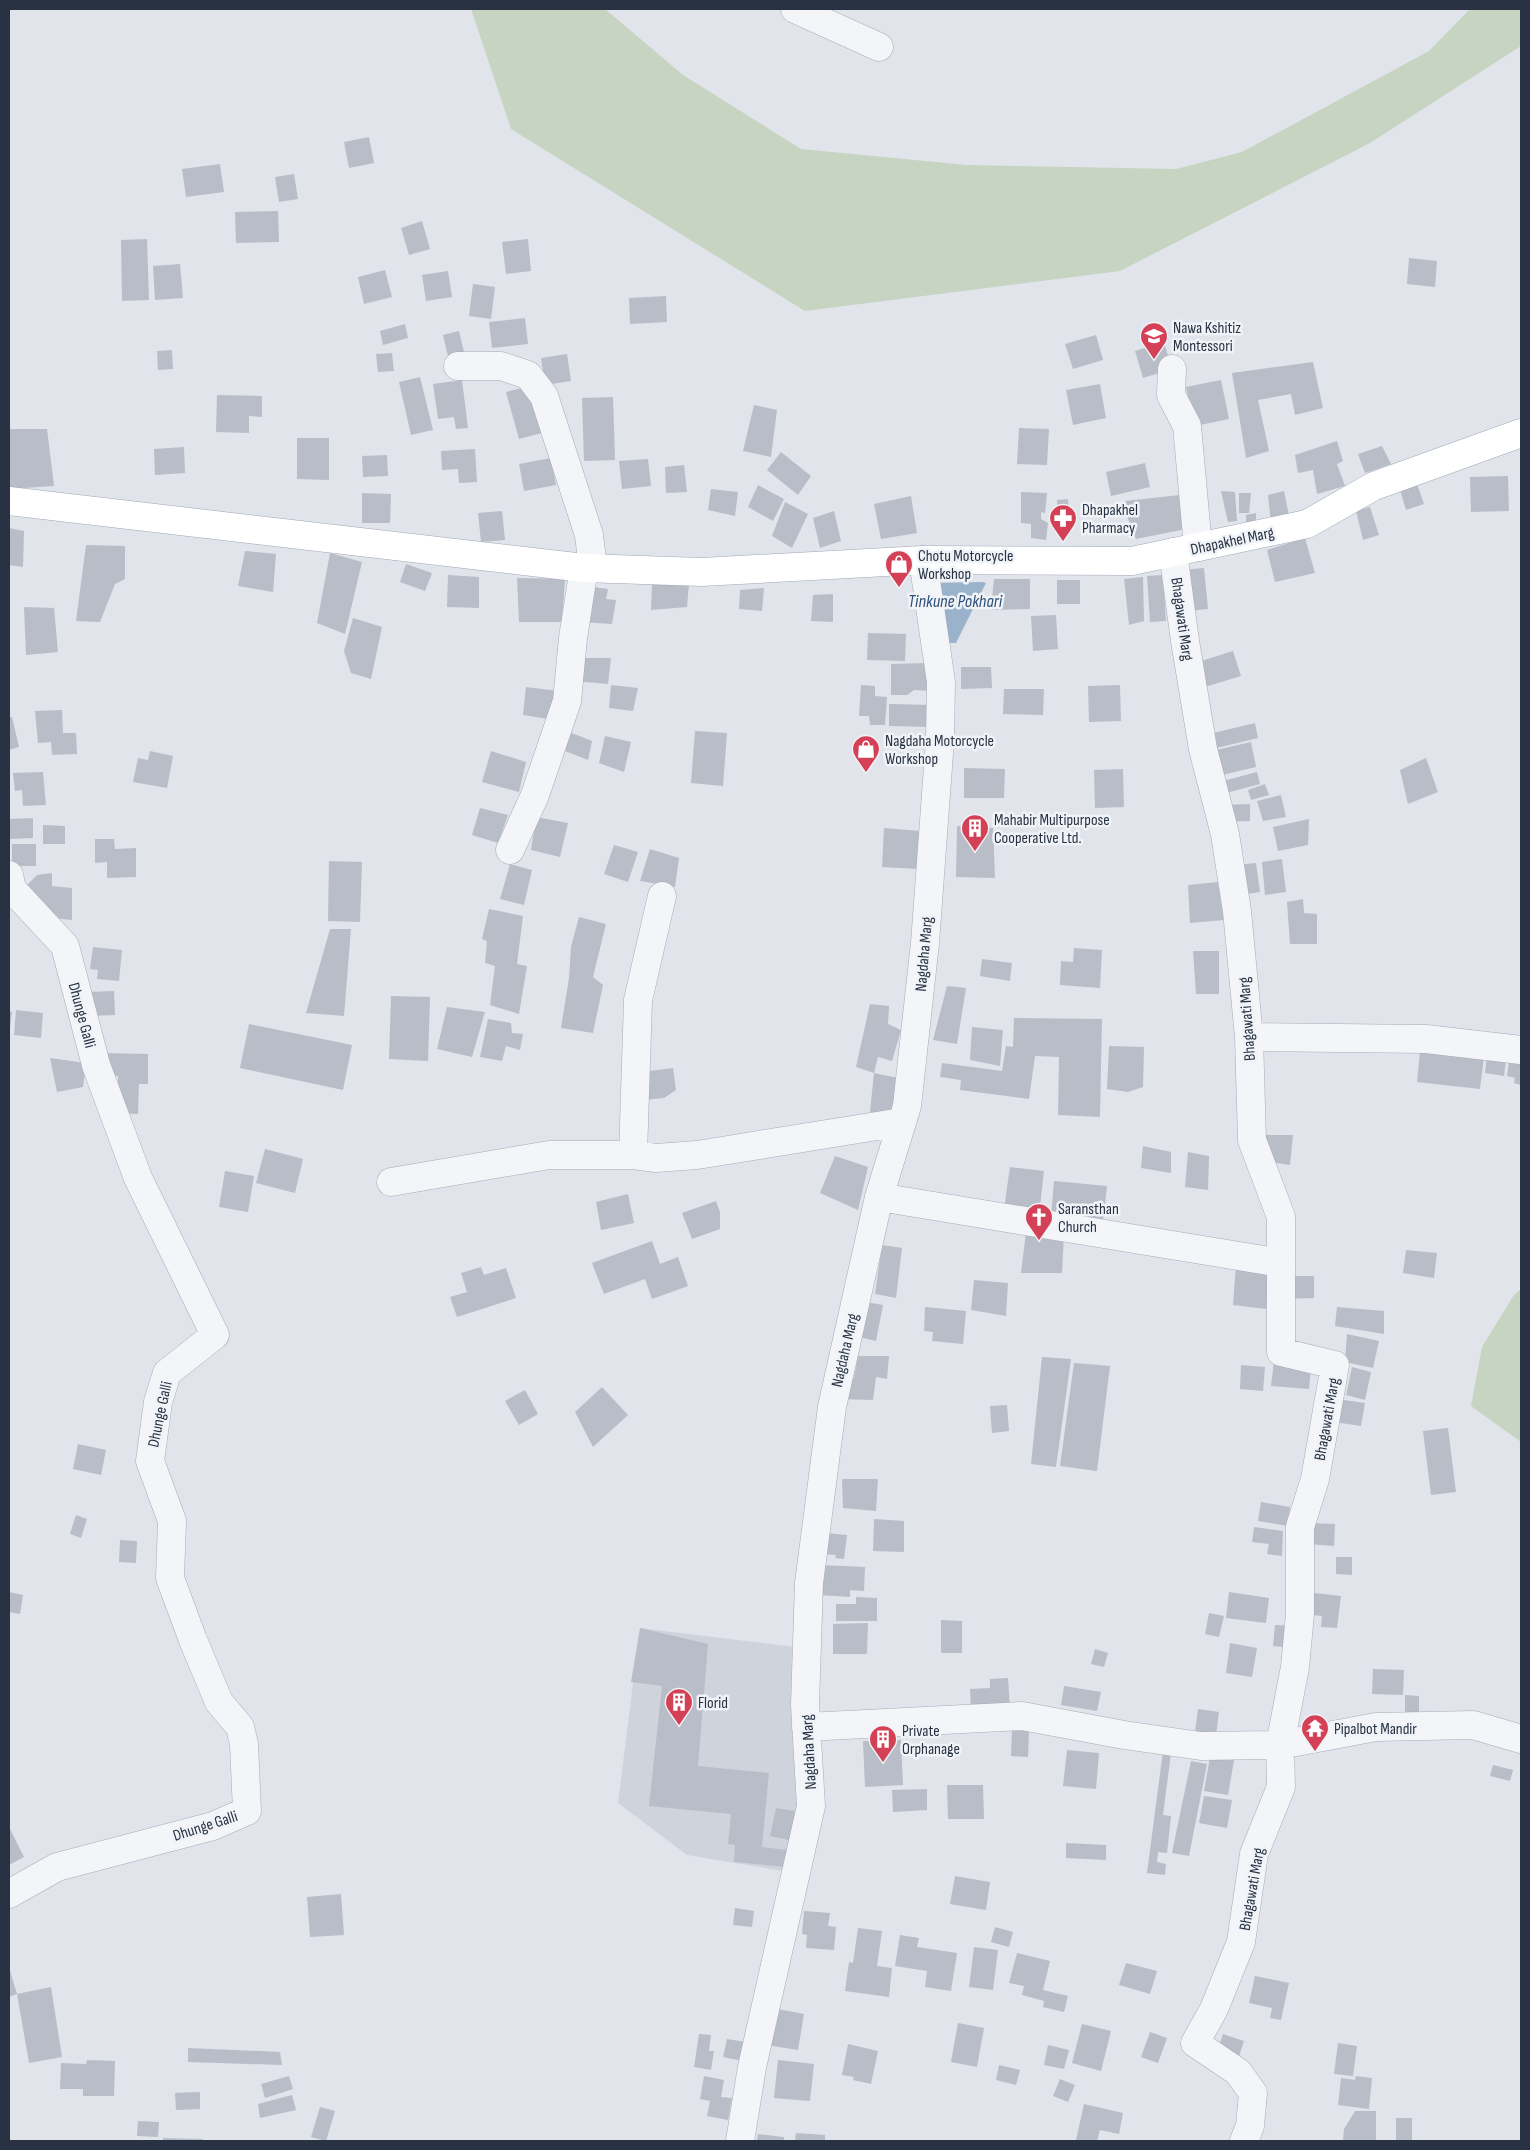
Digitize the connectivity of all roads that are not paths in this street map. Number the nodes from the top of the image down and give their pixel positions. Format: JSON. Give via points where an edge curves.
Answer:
{"nodes":[{"id":1,"x":795,"y":9,"type":"edge"},
{"id":2,"x":879,"y":47,"type":"dead end"},
{"id":3,"x":458,"y":366,"type":"dead end"},
{"id":4,"x":1172,"y":369,"type":"dead end"},
{"id":5,"x":1521,"y":433,"type":"edge"},
{"id":6,"x":9,"y":501,"type":"edge"},
{"id":7,"x":1186,"y":550,"type":"junction"},
{"id":8,"x":923,"y":560,"type":"junction"},
{"id":9,"x":589,"y":568,"type":"junction"},
{"id":10,"x":510,"y":850,"type":"dead end"},
{"id":11,"x":9,"y":875,"type":"edge"},
{"id":12,"x":662,"y":896,"type":"dead end"},
{"id":13,"x":1249,"y":1037,"type":"junction"},
{"id":14,"x":1521,"y":1050,"type":"edge"},
{"id":15,"x":902,"y":1122,"type":"junction"},
{"id":16,"x":633,"y":1155,"type":"junction"},
{"id":17,"x":391,"y":1182,"type":"dead end"},
{"id":18,"x":879,"y":1196,"type":"junction"},
{"id":19,"x":1281,"y":1263,"type":"junction"},
{"id":20,"x":806,"y":1727,"type":"junction"},
{"id":21,"x":1521,"y":1739,"type":"edge"},
{"id":22,"x":1280,"y":1745,"type":"junction"},
{"id":23,"x":9,"y":1894,"type":"edge"},
{"id":24,"x":740,"y":2141,"type":"edge"},
{"id":25,"x":1244,"y":2141,"type":"edge"}],
"edges":[{"from":1,"to":2,"type":"street"},
{"from":3,"to":9,"type":"street","via":[[501,366],[528,375],[544,396],[589,535]]},
{"from":4,"to":7,"type":"street","name":"Bhagawati Marg","via":[[1171,394],[1188,426]]},
{"from":5,"to":7,"type":"main road","name":"Dhapakhel Marg","via":[[1374,486],[1307,524]]},
{"from":6,"to":9,"type":"main road","name":"Dhapakhel Marg"},
{"from":7,"to":8,"type":"main road","name":"Dhapakhel Marg","via":[[1132,561]]},
{"from":7,"to":13,"type":"street","name":"Bhagawati Marg","via":[[1185,641],[1204,749],[1228,853]]},
{"from":8,"to":9,"type":"main road","name":"Dhapakhel Marg","via":[[702,572]]},
{"from":8,"to":15,"type":"street","name":"Nagdaha Marg","via":[[941,682],[940,740],[925,943],[907,1106]]},
{"from":9,"to":10,"type":"street","via":[[573,638],[567,701],[535,795]]},
{"from":11,"to":23,"type":"street","name":"Dhunge Galli","via":[[12,889],[65,946],[96,1066],[138,1178],[215,1335],[167,1373],[158,1402],[150,1461],[172,1521],[170,1578],[219,1702],[240,1726],[244,1744],[247,1812],[213,1826],[57,1867]]},
{"from":12,"to":16,"type":"street","via":[[638,1000]]},
{"from":13,"to":14,"type":"street","via":[[1426,1039]]},
{"from":13,"to":19,"type":"street","name":"Bhagawati Marg","via":[[1252,1140],[1281,1217]]},
{"from":15,"to":16,"type":"street","via":[[697,1155],[656,1158]]},
{"from":15,"to":18,"type":"street","name":"Nagdaha Marg"},
{"from":16,"to":17,"type":"street","via":[[549,1155]]},
{"from":18,"to":19,"type":"street"},
{"from":18,"to":20,"type":"street","name":"Nagdaha Marg","via":[[832,1407],[809,1583]]},
{"from":19,"to":22,"type":"street","name":"Bhagawati Marg","via":[[1281,1352],[1335,1365],[1315,1479],[1300,1527],[1300,1614],[1295,1667]]},
{"from":20,"to":22,"type":"street","via":[[1022,1716],[1201,1746]]},
{"from":20,"to":24,"type":"street","name":"Nagdaha Marg","via":[[811,1806],[752,2067]]},
{"from":21,"to":22,"type":"street","via":[[1473,1724],[1376,1727]]},
{"from":22,"to":25,"type":"street","name":"Bhagawati Marg","via":[[1280,1787],[1254,1854],[1241,1942],[1214,2008],[1195,2044],[1238,2072],[1253,2093],[1250,2126]]}]}
